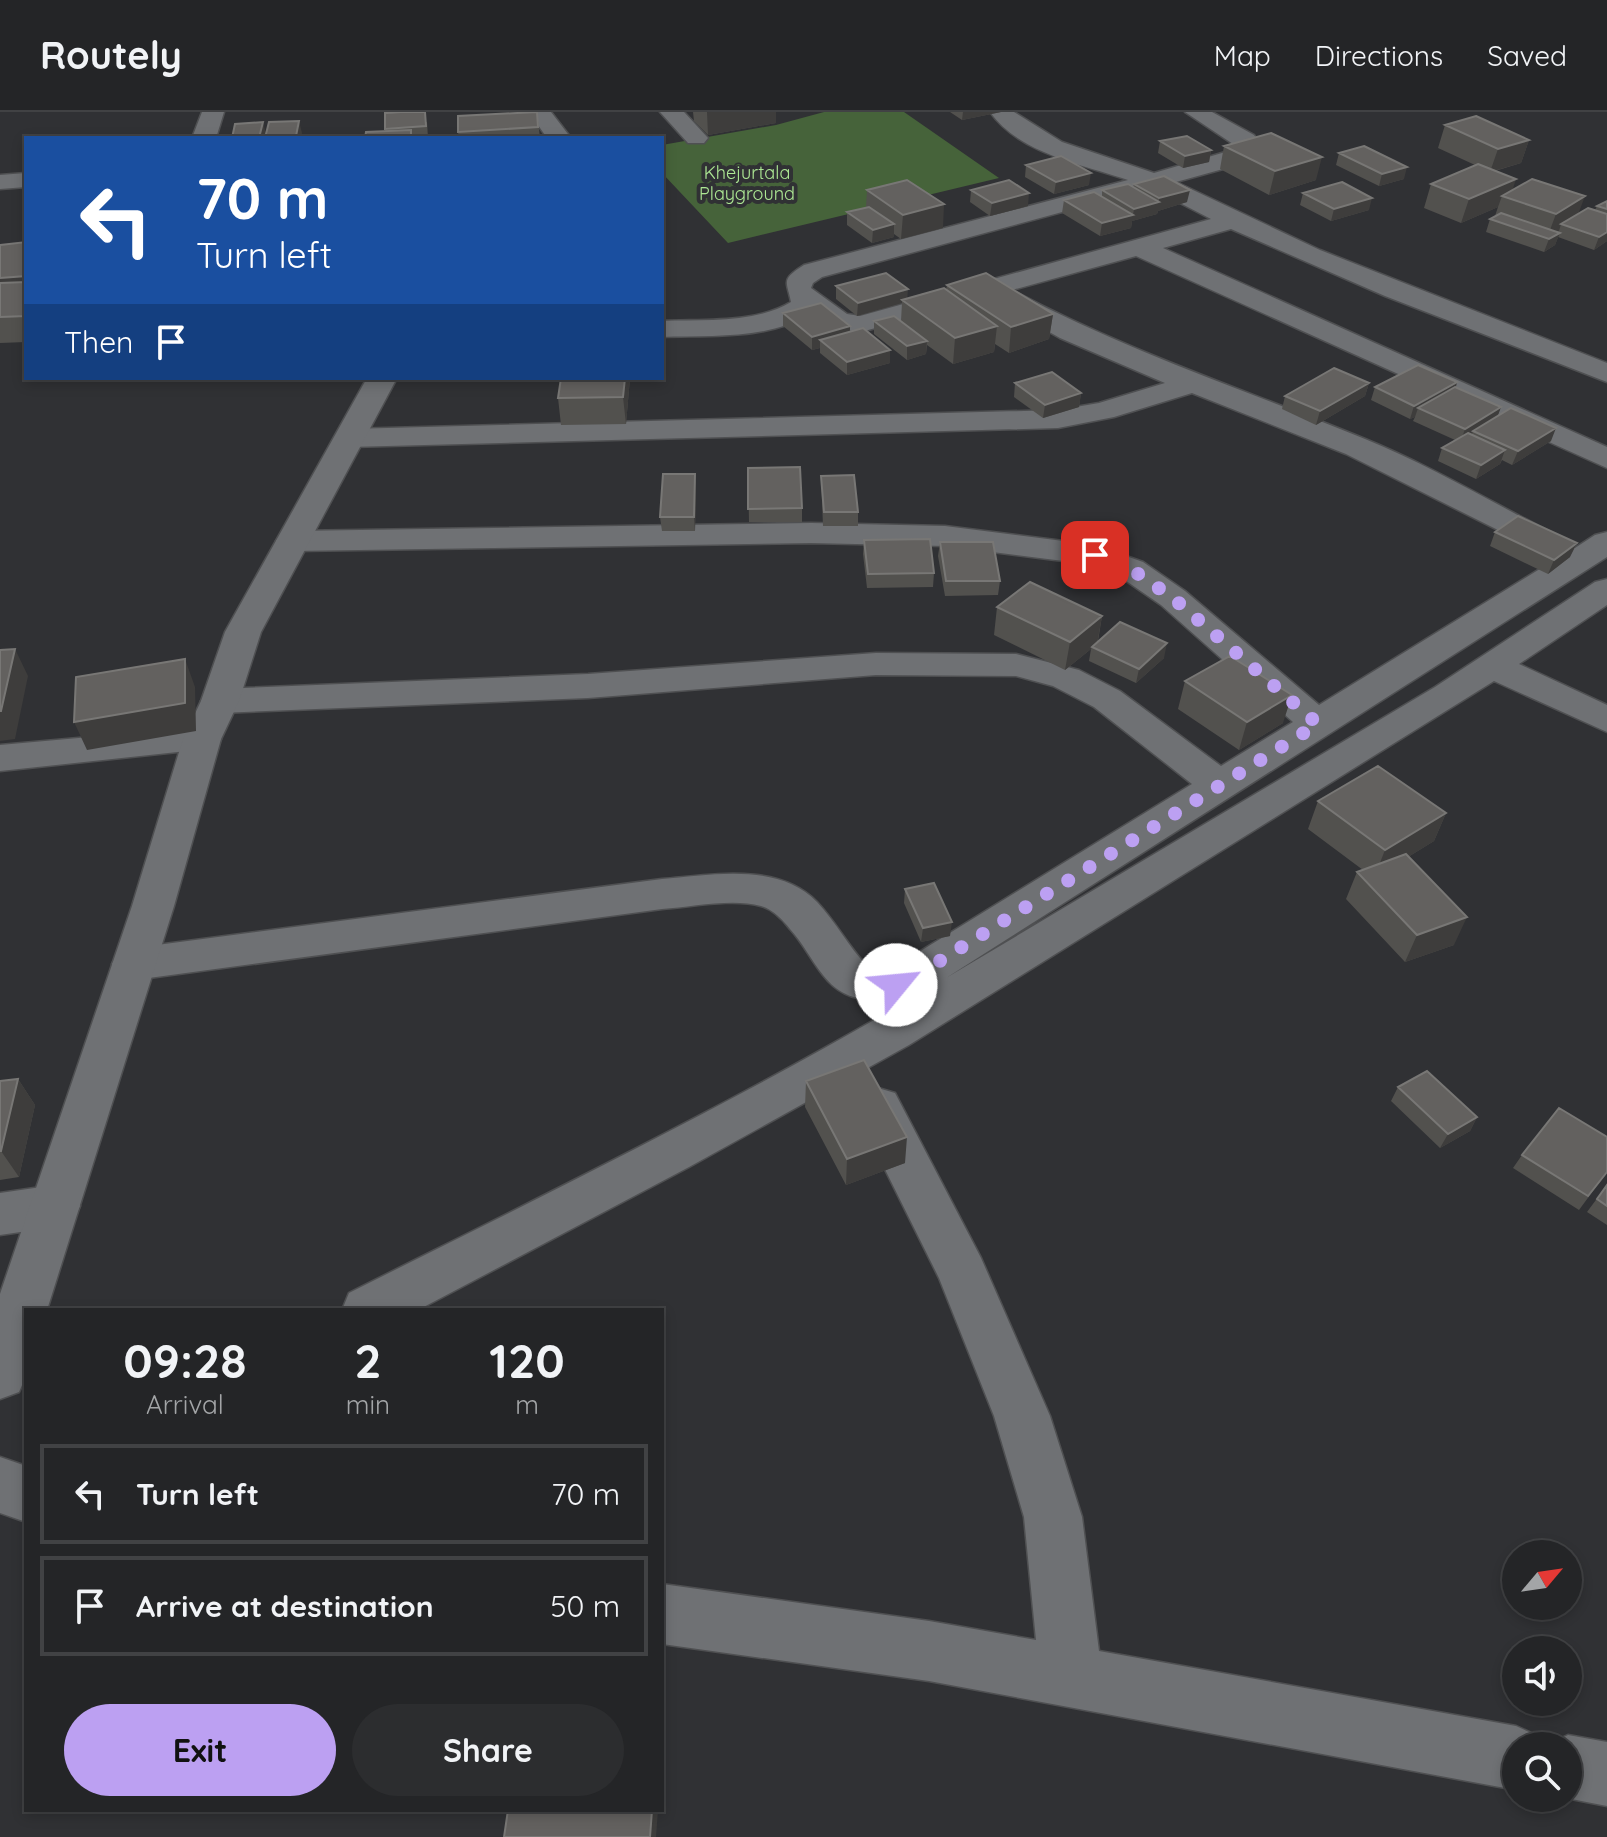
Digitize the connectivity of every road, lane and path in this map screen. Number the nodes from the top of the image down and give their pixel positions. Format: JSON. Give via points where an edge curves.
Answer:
{"nodes":[{"id":1,"x":213,"y":112,"type":"edge"},
{"id":2,"x":540,"y":112,"type":"edge"},
{"id":3,"x":671,"y":112,"type":"edge"},
{"id":4,"x":1001,"y":112,"type":"edge"},
{"id":5,"x":1196,"y":112,"type":"edge"},
{"id":6,"x":205,"y":136,"type":"edge"},
{"id":7,"x":558,"y":136,"type":"edge"},
{"id":8,"x":696,"y":138,"type":"dead end"},
{"id":9,"x":24,"y":180,"type":"edge"},
{"id":10,"x":1155,"y":181,"type":"junction"},
{"id":11,"x":0,"y":182,"type":"edge"},
{"id":12,"x":1232,"y":221,"type":"junction"},
{"id":13,"x":1138,"y":247,"type":"junction"},
{"id":14,"x":988,"y":289,"type":"junction"},
{"id":15,"x":805,"y":298,"type":"junction"},
{"id":16,"x":664,"y":329,"type":"edge"},
{"id":17,"x":1607,"y":373,"type":"edge"},
{"id":18,"x":381,"y":380,"type":"edge"},
{"id":19,"x":1195,"y":383,"type":"junction"},
{"id":20,"x":349,"y":438,"type":"junction"},
{"id":21,"x":1607,"y":459,"type":"edge"},
{"id":22,"x":293,"y":541,"type":"junction"},
{"id":23,"x":1598,"y":564,"type":"edge"},
{"id":24,"x":1588,"y":623,"type":"edge"},
{"id":25,"x":1492,"y":666,"type":"junction"},
{"id":26,"x":220,"y":701,"type":"junction"},
{"id":27,"x":1607,"y":720,"type":"edge"},
{"id":28,"x":1318,"y":724,"type":"junction"},
{"id":29,"x":202,"y":739,"type":"junction"},
{"id":30,"x":0,"y":758,"type":"edge"},
{"id":31,"x":1220,"y":785,"type":"junction"},
{"id":32,"x":134,"y":964,"type":"junction"},
{"id":33,"x":851,"y":1055,"type":"junction"},
{"id":34,"x":55,"y":1206,"type":"junction"},
{"id":35,"x":0,"y":1214,"type":"edge"},
{"id":36,"x":372,"y":1308,"type":"edge"},
{"id":37,"x":0,"y":1374,"type":"edge"},
{"id":38,"x":0,"y":1485,"type":"edge"},
{"id":39,"x":24,"y":1493,"type":"edge"},
{"id":40,"x":664,"y":1614,"type":"edge"},
{"id":41,"x":1071,"y":1677,"type":"junction"},
{"id":42,"x":1502,"y":1755,"type":"edge"},
{"id":43,"x":1582,"y":1770,"type":"edge"},
{"id":44,"x":1607,"y":1774,"type":"edge"}],
"edges":[{"from":1,"to":6,"type":"street"},
{"from":2,"to":7,"type":"street"},
{"from":3,"to":8,"type":"street"},
{"from":4,"to":10,"type":"street","via":[[1055,147]]},
{"from":5,"to":10,"type":"street","via":[[1246,140],[1252,150]]},
{"from":9,"to":11,"type":"street"},
{"from":10,"to":12,"type":"street"},
{"from":10,"to":15,"type":"street","via":[[813,271],[800,279],[798,288]]},
{"from":12,"to":13,"type":"street"},
{"from":12,"to":17,"type":"street"},
{"from":13,"to":14,"type":"street"},
{"from":13,"to":21,"type":"street"},
{"from":14,"to":15,"type":"street","via":[[861,324],[840,322]]},
{"from":14,"to":19,"type":"street","via":[[1070,332]]},
{"from":15,"to":16,"type":"street","via":[[805,306],[775,320]]},
{"from":18,"to":20,"type":"street"},
{"from":19,"to":20,"type":"street","via":[[1058,419]]},
{"from":19,"to":23,"type":"street","via":[[1357,447]]},
{"from":20,"to":22,"type":"street"},
{"from":22,"to":26,"type":"street","via":[[243,632]]},
{"from":22,"to":28,"type":"street","via":[[811,533],[945,536],[1080,552],[1131,569],[1173,598]]},
{"from":23,"to":24,"type":"street"},
{"from":23,"to":28,"type":"street"},
{"from":24,"to":25,"type":"street"},
{"from":25,"to":27,"type":"street"},
{"from":25,"to":33,"type":"street"},
{"from":26,"to":29,"type":"street"},
{"from":26,"to":31,"type":"street","via":[[588,686],[876,664],[1016,665],[1066,678],[1107,699]]},
{"from":28,"to":31,"type":"street"},
{"from":29,"to":30,"type":"street"},
{"from":29,"to":32,"type":"street"},
{"from":31,"to":32,"type":"street","via":[[896,985],[873,988],[846,975],[805,917],[787,902],[778,895],[740,890],[662,894]]},
{"from":32,"to":34,"type":"street"},
{"from":33,"to":36,"type":"street"},
{"from":33,"to":41,"type":"street","via":[[963,1274],[1022,1416],[1053,1517]]},
{"from":34,"to":35,"type":"street"},
{"from":34,"to":37,"type":"street"},
{"from":38,"to":39,"type":"street"},
{"from":40,"to":41,"type":"street","via":[[929,1651]]},
{"from":41,"to":42,"type":"street"},
{"from":43,"to":44,"type":"street"}]}
